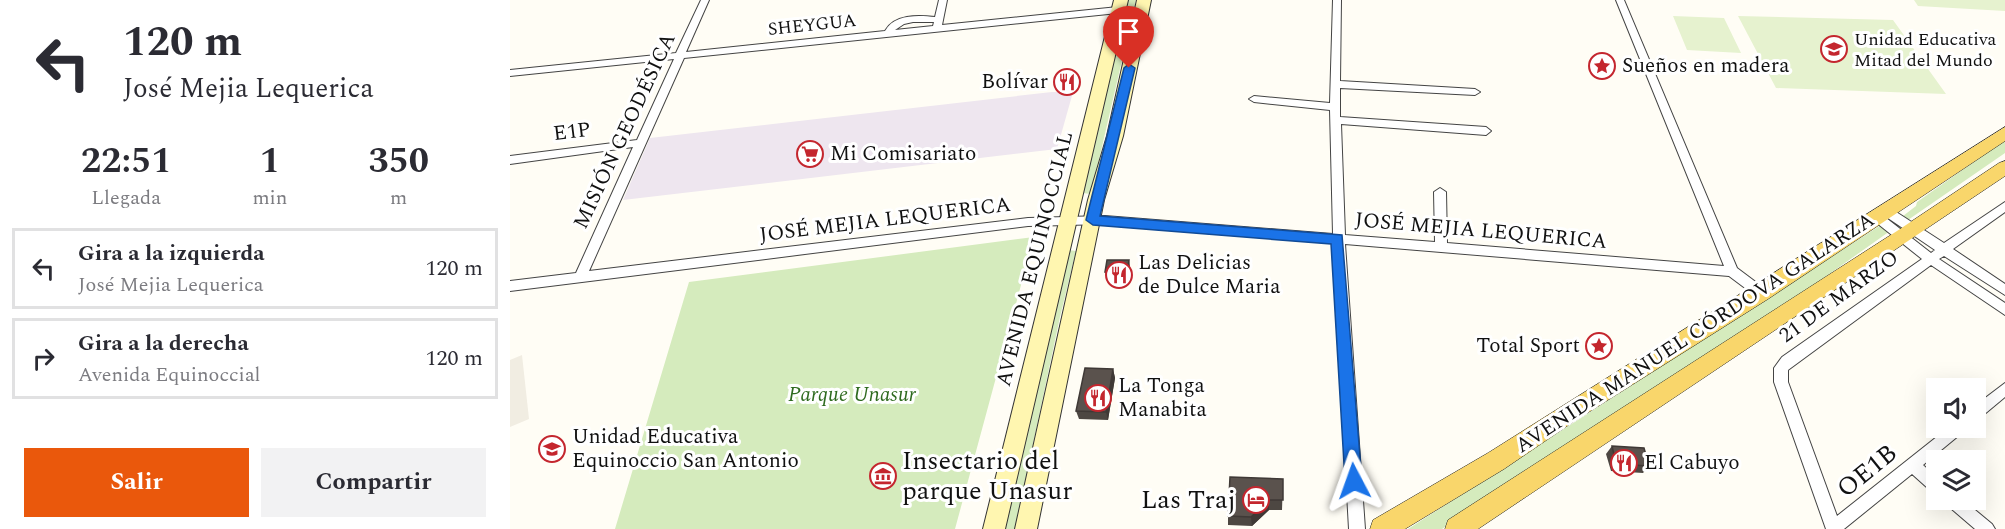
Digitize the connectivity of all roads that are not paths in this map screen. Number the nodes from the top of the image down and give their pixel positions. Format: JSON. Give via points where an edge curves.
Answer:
{"nodes":[{"id":1,"x":705,"y":0,"type":"edge"},
{"id":2,"x":943,"y":0,"type":"edge"},
{"id":3,"x":1144,"y":0,"type":"edge"},
{"id":4,"x":1336,"y":0,"type":"edge"},
{"id":5,"x":1620,"y":0,"type":"edge"},
{"id":6,"x":1119,"y":5,"type":"edge"},
{"id":7,"x":933,"y":19,"type":"dead end"},
{"id":8,"x":937,"y":28,"type":"junction"},
{"id":9,"x":888,"y":34,"type":"junction"},
{"id":10,"x":682,"y":55,"type":"junction"},
{"id":11,"x":510,"y":73,"type":"edge"},
{"id":12,"x":1335,"y":84,"type":"junction"},
{"id":13,"x":1475,"y":92,"type":"dead end"},
{"id":14,"x":1254,"y":99,"type":"dead end"},
{"id":15,"x":1335,"y":106,"type":"junction"},
{"id":16,"x":1335,"y":120,"type":"junction"},
{"id":17,"x":1486,"y":131,"type":"dead end"},
{"id":18,"x":2005,"y":133,"type":"edge"},
{"id":19,"x":639,"y":143,"type":"junction"},
{"id":20,"x":510,"y":160,"type":"edge"},
{"id":21,"x":2005,"y":167,"type":"edge"},
{"id":22,"x":1440,"y":192,"type":"dead end"},
{"id":23,"x":2005,"y":206,"type":"edge"},
{"id":24,"x":1881,"y":214,"type":"junction"},
{"id":25,"x":1093,"y":220,"type":"junction"},
{"id":26,"x":1067,"y":221,"type":"junction"},
{"id":27,"x":1908,"y":233,"type":"junction"},
{"id":28,"x":1337,"y":239,"type":"junction"},
{"id":29,"x":1441,"y":247,"type":"junction"},
{"id":30,"x":1943,"y":249,"type":"junction"},
{"id":31,"x":1929,"y":258,"type":"junction"},
{"id":32,"x":1732,"y":271,"type":"junction"},
{"id":33,"x":580,"y":277,"type":"junction"},
{"id":34,"x":510,"y":286,"type":"edge"},
{"id":35,"x":2005,"y":290,"type":"edge"},
{"id":36,"x":1761,"y":293,"type":"junction"},
{"id":37,"x":2005,"y":310,"type":"edge"},
{"id":38,"x":2005,"y":389,"type":"edge"},
{"id":39,"x":1986,"y":405,"type":"edge"},
{"id":40,"x":1946,"y":438,"type":"edge"},
{"id":41,"x":1912,"y":465,"type":"junction"},
{"id":42,"x":1926,"y":477,"type":"edge"},
{"id":43,"x":1964,"y":510,"type":"edge"},
{"id":44,"x":994,"y":529,"type":"edge"},
{"id":45,"x":1026,"y":529,"type":"edge"},
{"id":46,"x":1357,"y":529,"type":"edge"},
{"id":47,"x":1382,"y":529,"type":"edge"},
{"id":48,"x":1457,"y":529,"type":"edge"},
{"id":49,"x":1834,"y":529,"type":"edge"},
{"id":50,"x":1987,"y":529,"type":"edge"}],
"edges":[{"from":1,"to":10,"type":"street","name":"MISIÓN GEODÉSICA"},
{"from":2,"to":8,"type":"street"},
{"from":3,"to":25,"type":"main road"},
{"from":4,"to":12,"type":"street"},
{"from":5,"to":32,"type":"street"},
{"from":6,"to":8,"type":"street","name":"SHEYGUA"},
{"from":6,"to":26,"type":"main road","name":"AVENIDA EQUINOCCIAL"},
{"from":7,"to":9,"type":"street","via":[[898,21]]},
{"from":8,"to":9,"type":"street","name":"SHEYGUA"},
{"from":9,"to":10,"type":"street","name":"SHEYGUA"},
{"from":10,"to":11,"type":"street","name":"SHEYGUA"},
{"from":10,"to":19,"type":"street","name":"MISIÓN GEODÉSICA"},
{"from":12,"to":13,"type":"street"},
{"from":12,"to":15,"type":"street"},
{"from":14,"to":15,"type":"street"},
{"from":15,"to":16,"type":"street"},
{"from":16,"to":17,"type":"street"},
{"from":16,"to":28,"type":"street"},
{"from":18,"to":24,"type":"main road","name":"AVENIDA MANUEL CÓRDOVA GALARZA"},
{"from":19,"to":20,"type":"street","name":"E1P"},
{"from":19,"to":33,"type":"street","name":"MISIÓN GEODÉSICA"},
{"from":21,"to":27,"type":"main road","name":"AVENIDA MANUEL CÓRDOVA GALARZA"},
{"from":22,"to":29,"type":"street"},
{"from":23,"to":30,"type":"street","name":"21 DE MARZO"},
{"from":24,"to":27,"type":"street"},
{"from":24,"to":36,"type":"main road","name":"AVENIDA MANUEL CÓRDOVA GALARZA"},
{"from":25,"to":26,"type":"street","name":"JOSÉ MEJIA LEQUERICA"},
{"from":25,"to":28,"type":"street","name":"JOSÉ MEJIA LEQUERICA"},
{"from":25,"to":45,"type":"main road"},
{"from":26,"to":33,"type":"street","name":"JOSÉ MEJIA LEQUERICA","via":[[1028,222]]},
{"from":26,"to":44,"type":"main road","name":"AVENIDA EQUINOCCIAL"},
{"from":27,"to":30,"type":"street"},
{"from":27,"to":31,"type":"street"},
{"from":27,"to":48,"type":"main road","name":"AVENIDA MANUEL CÓRDOVA GALARZA"},
{"from":28,"to":29,"type":"street","name":"JOSÉ MEJIA LEQUERICA"},
{"from":28,"to":46,"type":"street"},
{"from":29,"to":32,"type":"street","name":"JOSÉ MEJIA LEQUERICA"},
{"from":30,"to":31,"type":"street","name":"21 DE MARZO"},
{"from":30,"to":35,"type":"street"},
{"from":31,"to":37,"type":"street"},
{"from":31,"to":49,"type":"street","name":"21 DE MARZO","via":[[1781,368],[1781,382]]},
{"from":32,"to":36,"type":"street"},
{"from":33,"to":34,"type":"street","name":"JOSÉ MEJIA LEQUERICA"},
{"from":36,"to":47,"type":"main road","name":"AVENIDA MANUEL CÓRDOVA GALARZA"},
{"from":38,"to":39,"type":"street"},
{"from":40,"to":41,"type":"street","name":"OE1B"},
{"from":41,"to":42,"type":"street"},
{"from":41,"to":49,"type":"street","name":"OE1B"},
{"from":43,"to":50,"type":"street"}]}
